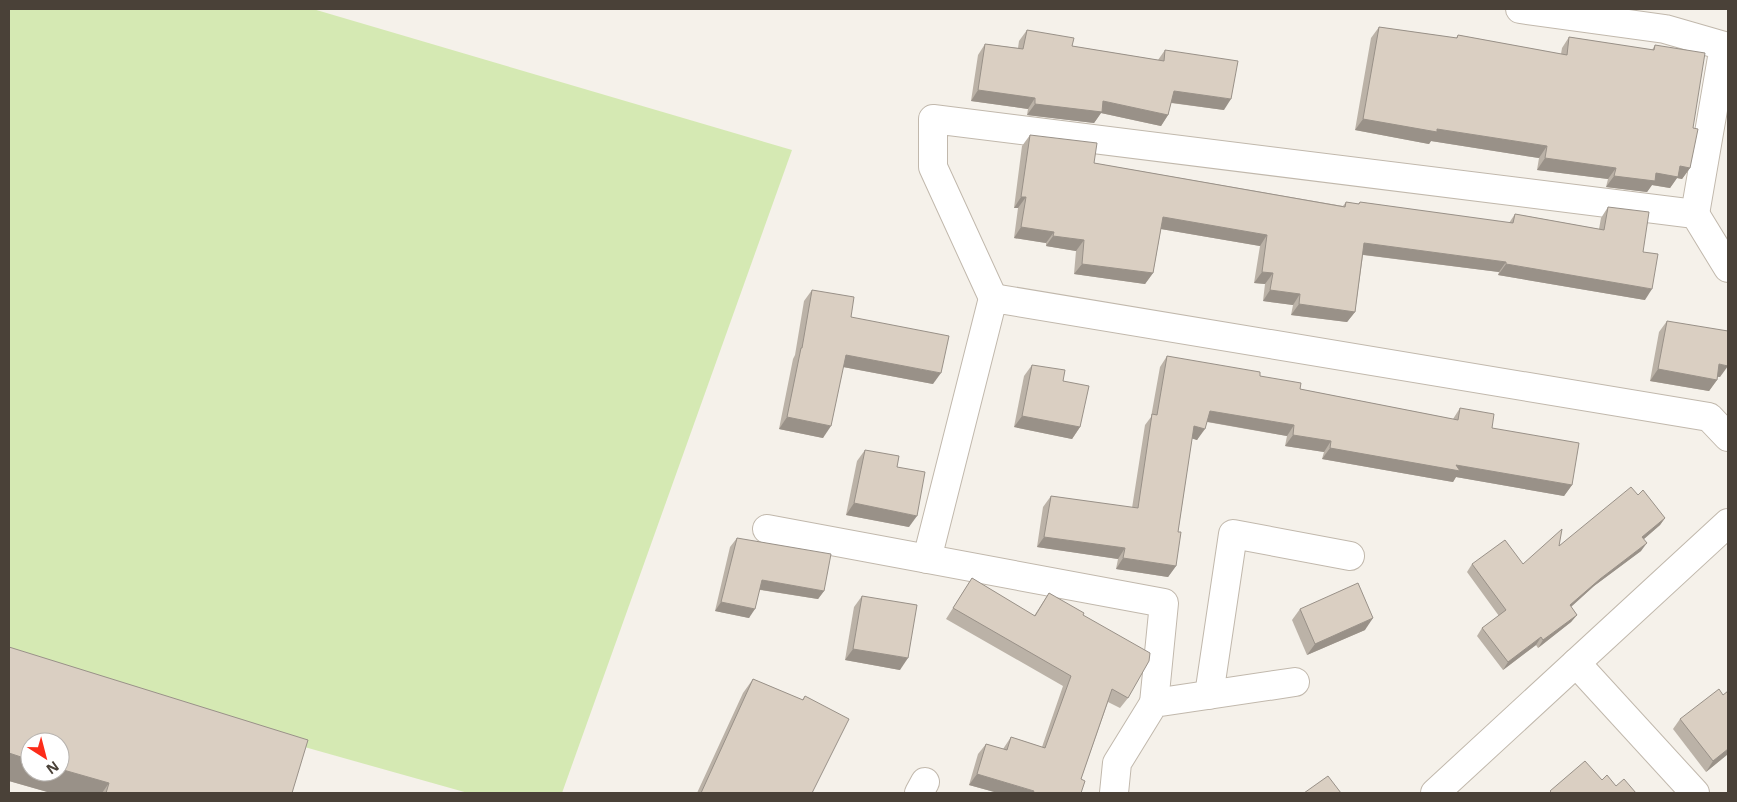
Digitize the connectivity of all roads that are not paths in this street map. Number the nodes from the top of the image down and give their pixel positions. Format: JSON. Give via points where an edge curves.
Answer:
{"nodes":[{"id":1,"x":1520,"y":9,"type":"edge"},
{"id":2,"x":1695,"y":214,"type":"junction"},
{"id":3,"x":1728,"y":268,"type":"edge"},
{"id":4,"x":993,"y":298,"type":"junction"},
{"id":5,"x":1728,"y":437,"type":"edge"},
{"id":6,"x":1728,"y":523,"type":"edge"},
{"id":7,"x":767,"y":529,"type":"dead end"},
{"id":8,"x":1350,"y":556,"type":"dead end"},
{"id":9,"x":927,"y":559,"type":"junction"},
{"id":10,"x":1576,"y":663,"type":"junction"},
{"id":11,"x":1295,"y":682,"type":"dead end"},
{"id":12,"x":1208,"y":695,"type":"junction"},
{"id":13,"x":1154,"y":703,"type":"junction"},
{"id":14,"x":1114,"y":793,"type":"edge"},
{"id":15,"x":1435,"y":793,"type":"edge"},
{"id":16,"x":1695,"y":793,"type":"edge"}],
"edges":[{"from":1,"to":2,"type":"street","via":[[1665,29],[1724,46]]},
{"from":2,"to":3,"type":"street"},
{"from":2,"to":4,"type":"street","via":[[933,119],[933,167]]},
{"from":4,"to":5,"type":"street","via":[[1709,417]]},
{"from":4,"to":9,"type":"street"},
{"from":6,"to":10,"type":"street"},
{"from":7,"to":9,"type":"street"},
{"from":8,"to":12,"type":"street","via":[[1233,534]]},
{"from":9,"to":13,"type":"street","via":[[1164,603]]},
{"from":10,"to":15,"type":"street"},
{"from":10,"to":16,"type":"street"},
{"from":11,"to":12,"type":"street"},
{"from":12,"to":13,"type":"street"},
{"from":13,"to":14,"type":"street","via":[[1117,763]]}]}
